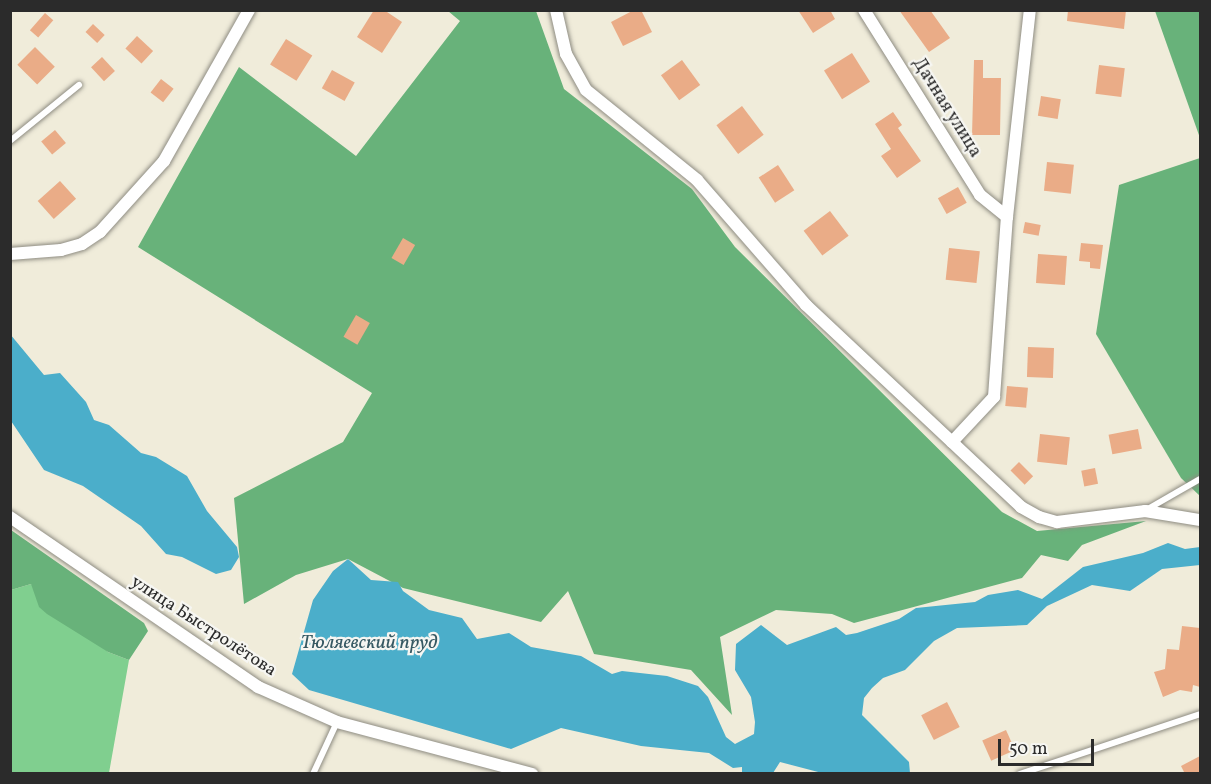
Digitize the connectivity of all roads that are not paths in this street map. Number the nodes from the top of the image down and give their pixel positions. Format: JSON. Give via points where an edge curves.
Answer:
{"nodes":[{"id":1,"x":249,"y":10,"type":"edge"},
{"id":2,"x":556,"y":10,"type":"edge"},
{"id":3,"x":864,"y":10,"type":"edge"},
{"id":4,"x":1030,"y":10,"type":"edge"},
{"id":5,"x":79,"y":85,"type":"dead end"},
{"id":6,"x":10,"y":141,"type":"edge"},
{"id":7,"x":1007,"y":217,"type":"junction"},
{"id":8,"x":10,"y":254,"type":"edge"},
{"id":9,"x":952,"y":442,"type":"junction"},
{"id":10,"x":1200,"y":479,"type":"edge"},
{"id":11,"x":1145,"y":511,"type":"junction"},
{"id":12,"x":10,"y":517,"type":"edge"},
{"id":13,"x":1200,"y":520,"type":"edge"},
{"id":14,"x":1200,"y":714,"type":"edge"},
{"id":15,"x":337,"y":722,"type":"junction"},
{"id":16,"x":313,"y":774,"type":"edge"},
{"id":17,"x":532,"y":774,"type":"edge"},
{"id":18,"x":1020,"y":774,"type":"edge"}],
"edges":[{"from":1,"to":8,"type":"street","via":[[164,161],[100,232],[82,244],[61,250]]},
{"from":2,"to":9,"type":"street","via":[[566,54],[586,90],[697,180],[806,304]]},
{"from":3,"to":7,"type":"street","name":"Дачная улица","via":[[980,195]]},
{"from":4,"to":7,"type":"street"},
{"from":5,"to":6,"type":"lane"},
{"from":7,"to":9,"type":"street","via":[[994,397]]},
{"from":9,"to":11,"type":"street","via":[[1021,507],[1039,518],[1057,522]]},
{"from":10,"to":11,"type":"lane"},
{"from":11,"to":13,"type":"street"},
{"from":12,"to":15,"type":"street","name":"улица Быстролётова","via":[[228,669],[258,687]]},
{"from":14,"to":18,"type":"lane"},
{"from":15,"to":16,"type":"lane"},
{"from":15,"to":17,"type":"street","name":"улица Быстролётова"}]}
